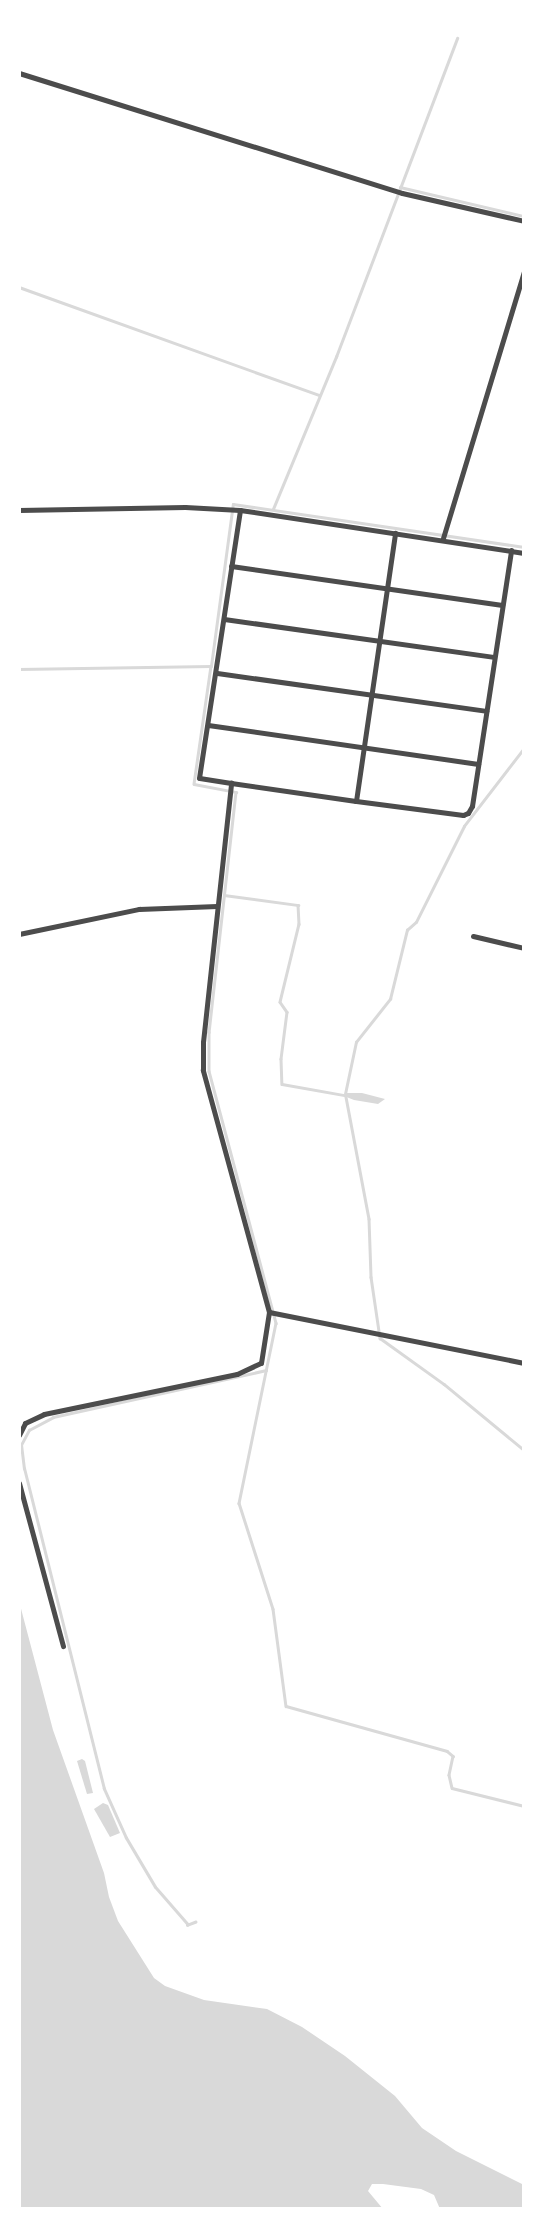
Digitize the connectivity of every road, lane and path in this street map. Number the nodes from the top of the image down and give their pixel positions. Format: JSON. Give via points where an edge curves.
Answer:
{"nodes":[{"id":1,"x":19,"y":73,"type":"edge"},
{"id":2,"x":524,"y":220,"type":"edge"},
{"id":3,"x":524,"y":271,"type":"edge"},
{"id":4,"x":19,"y":510,"type":"edge"},
{"id":5,"x":240,"y":510,"type":"junction"},
{"id":6,"x":396,"y":533,"type":"junction"},
{"id":7,"x":443,"y":538,"type":"junction"},
{"id":8,"x":511,"y":550,"type":"junction"},
{"id":9,"x":524,"y":553,"type":"edge"},
{"id":10,"x":231,"y":566,"type":"junction"},
{"id":11,"x":387,"y":588,"type":"junction"},
{"id":12,"x":502,"y":605,"type":"junction"},
{"id":13,"x":225,"y":619,"type":"junction"},
{"id":14,"x":379,"y":641,"type":"junction"},
{"id":15,"x":493,"y":657,"type":"junction"},
{"id":16,"x":216,"y":673,"type":"junction"},
{"id":17,"x":371,"y":694,"type":"junction"},
{"id":18,"x":486,"y":711,"type":"junction"},
{"id":19,"x":208,"y":725,"type":"junction"},
{"id":20,"x":363,"y":747,"type":"junction"},
{"id":21,"x":478,"y":764,"type":"junction"},
{"id":22,"x":231,"y":783,"type":"junction"},
{"id":23,"x":356,"y":801,"type":"junction"},
{"id":24,"x":217,"y":906,"type":"junction"},
{"id":25,"x":19,"y":934,"type":"edge"},
{"id":26,"x":473,"y":936,"type":"dead end"},
{"id":27,"x":524,"y":948,"type":"edge"},
{"id":28,"x":269,"y":1312,"type":"junction"},
{"id":29,"x":524,"y":1363,"type":"edge"},
{"id":30,"x":19,"y":1435,"type":"edge"},
{"id":31,"x":19,"y":1483,"type":"edge"},
{"id":32,"x":63,"y":1646,"type":"dead end"}],
"edges":[{"from":1,"to":2,"type":"street","via":[[402,193]]},
{"from":3,"to":7,"type":"street"},
{"from":4,"to":5,"type":"street"},
{"from":5,"to":6,"type":"street"},
{"from":5,"to":10,"type":"street"},
{"from":6,"to":7,"type":"street"},
{"from":6,"to":11,"type":"street"},
{"from":7,"to":8,"type":"street"},
{"from":8,"to":9,"type":"street"},
{"from":8,"to":12,"type":"street"},
{"from":10,"to":11,"type":"street"},
{"from":10,"to":13,"type":"street"},
{"from":11,"to":12,"type":"street"},
{"from":11,"to":14,"type":"street"},
{"from":12,"to":15,"type":"street"},
{"from":13,"to":14,"type":"street"},
{"from":13,"to":16,"type":"street"},
{"from":14,"to":15,"type":"street"},
{"from":14,"to":17,"type":"street"},
{"from":15,"to":18,"type":"street"},
{"from":16,"to":17,"type":"street"},
{"from":16,"to":19,"type":"street"},
{"from":17,"to":18,"type":"street"},
{"from":17,"to":20,"type":"street"},
{"from":18,"to":21,"type":"street"},
{"from":19,"to":20,"type":"street"},
{"from":19,"to":22,"type":"street","via":[[199,778]]},
{"from":20,"to":21,"type":"street"},
{"from":20,"to":23,"type":"street"},
{"from":21,"to":23,"type":"street","via":[[472,806],[463,815]]},
{"from":22,"to":23,"type":"street"},
{"from":22,"to":24,"type":"street"},
{"from":24,"to":25,"type":"street","via":[[139,909]]},
{"from":24,"to":28,"type":"street","via":[[203,1070]]},
{"from":26,"to":27,"type":"street"},
{"from":28,"to":29,"type":"street"},
{"from":28,"to":30,"type":"street","via":[[261,1363],[237,1374],[44,1413],[25,1423]]},
{"from":31,"to":32,"type":"street"}]}
